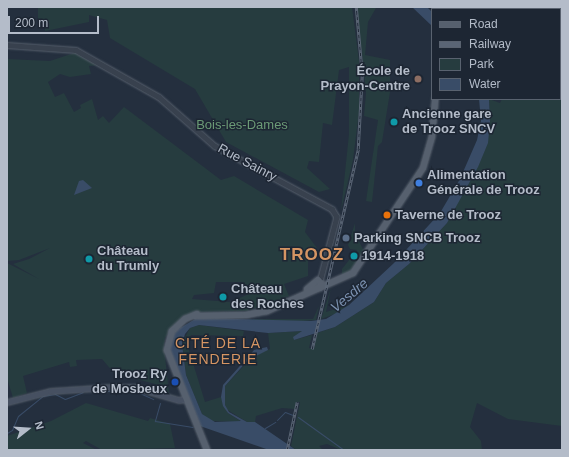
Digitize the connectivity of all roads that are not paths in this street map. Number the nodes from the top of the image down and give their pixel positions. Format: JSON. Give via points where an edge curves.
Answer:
{"nodes":[{"id":1,"x":7,"y":45,"type":"edge"},
{"id":2,"x":435,"y":100,"type":"edge"},
{"id":3,"x":317,"y":284,"type":"junction"},
{"id":4,"x":186,"y":399,"type":"junction"},
{"id":5,"x":7,"y":402,"type":"edge"},
{"id":6,"x":207,"y":450,"type":"edge"}],
"edges":[{"from":1,"to":3,"type":"street","name":"Rue Sainry","via":[[76,50],[159,97],[215,146],[332,209],[337,217]]},
{"from":2,"to":3,"type":"main road","via":[[427,159],[407,195],[355,272]]},
{"from":3,"to":4,"type":"main road","via":[[259,313],[194,316],[172,331],[167,346],[168,356]]},
{"from":4,"to":5,"type":"main road","via":[[179,400],[134,387],[112,387],[50,391]]},
{"from":4,"to":6,"type":"main road"}]}
